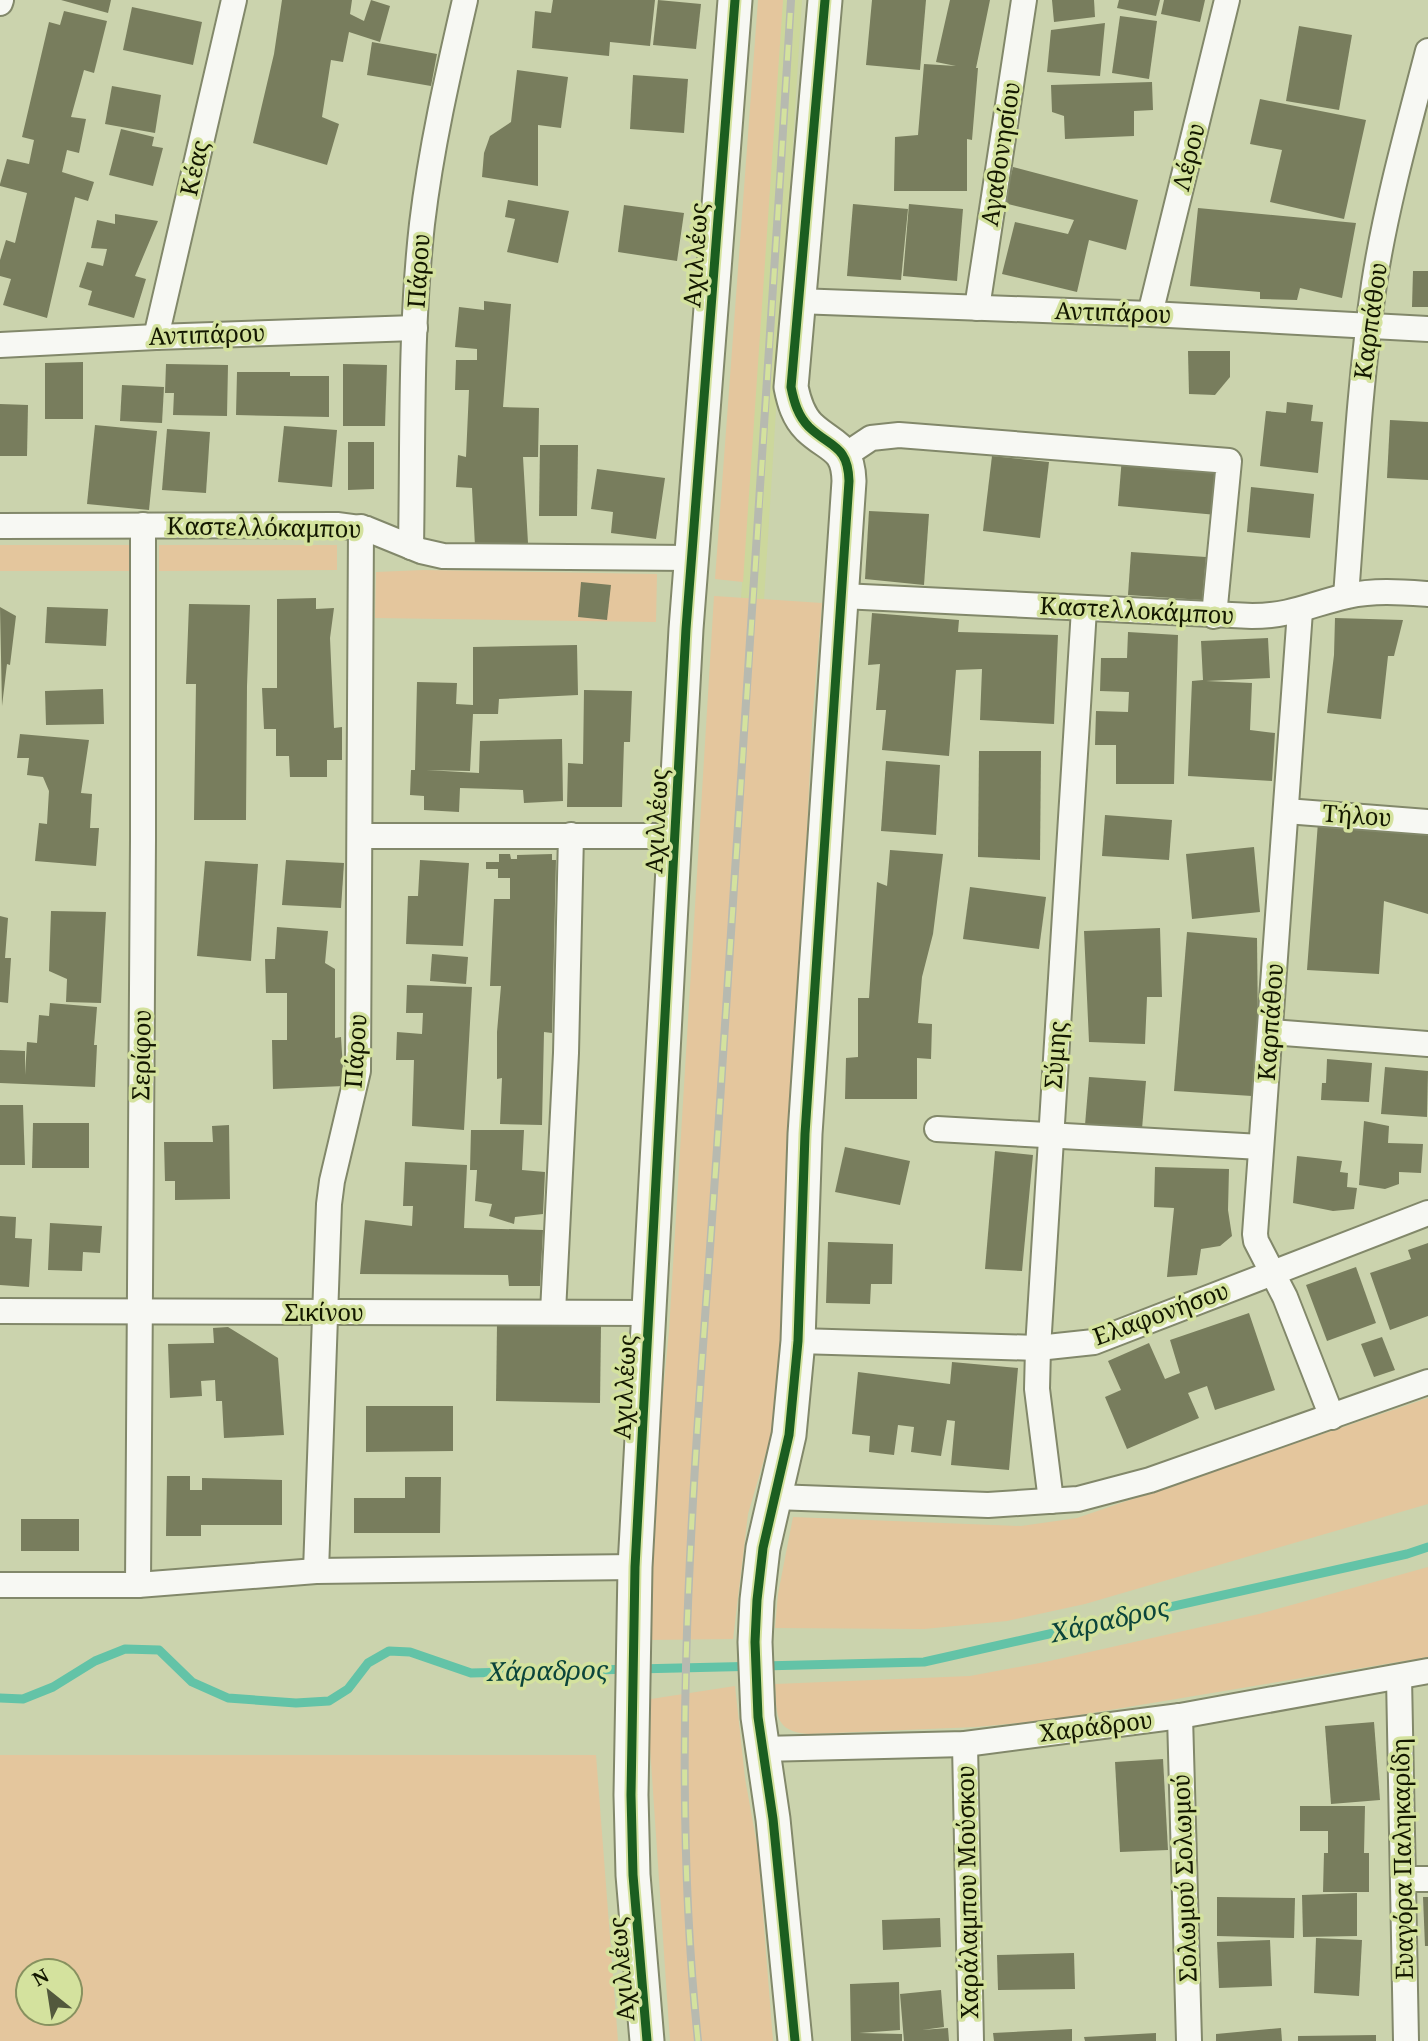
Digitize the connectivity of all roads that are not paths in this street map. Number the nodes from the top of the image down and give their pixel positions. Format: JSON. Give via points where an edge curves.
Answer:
{"nodes":[{"id":1,"x":234,"y":0,"type":"edge"},
{"id":2,"x":465,"y":0,"type":"edge"},
{"id":3,"x":735,"y":0,"type":"edge"},
{"id":4,"x":825,"y":0,"type":"edge"},
{"id":5,"x":1024,"y":0,"type":"edge"},
{"id":6,"x":1227,"y":0,"type":"edge"},
{"id":7,"x":1428,"y":51,"type":"edge"},
{"id":8,"x":797,"y":301,"type":"junction"},
{"id":9,"x":977,"y":308,"type":"junction"},
{"id":10,"x":1150,"y":314,"type":"junction"},
{"id":11,"x":1368,"y":325,"type":"junction"},
{"id":12,"x":415,"y":328,"type":"junction"},
{"id":13,"x":1428,"y":329,"type":"edge"},
{"id":14,"x":156,"y":337,"type":"junction"},
{"id":15,"x":0,"y":345,"type":"edge"},
{"id":16,"x":844,"y":456,"type":"junction"},
{"id":17,"x":0,"y":526,"type":"edge"},
{"id":18,"x":143,"y":526,"type":"junction"},
{"id":19,"x":361,"y":527,"type":"junction"},
{"id":20,"x":411,"y":547,"type":"junction"},
{"id":21,"x":691,"y":558,"type":"junction"},
{"id":22,"x":1428,"y":594,"type":"edge"},
{"id":23,"x":842,"y":596,"type":"junction"},
{"id":24,"x":1346,"y":596,"type":"junction"},
{"id":25,"x":1084,"y":608,"type":"junction"},
{"id":26,"x":1300,"y":611,"type":"junction"},
{"id":27,"x":1214,"y":616,"type":"junction"},
{"id":28,"x":1286,"y":811,"type":"junction"},
{"id":29,"x":1428,"y":822,"type":"edge"},
{"id":30,"x":571,"y":835,"type":"junction"},
{"id":31,"x":361,"y":836,"type":"junction"},
{"id":32,"x":676,"y":836,"type":"junction"},
{"id":33,"x":1271,"y":1032,"type":"junction"},
{"id":34,"x":1428,"y":1044,"type":"edge"},
{"id":35,"x":937,"y":1129,"type":"dead end"},
{"id":36,"x":1051,"y":1136,"type":"junction"},
{"id":37,"x":1261,"y":1147,"type":"junction"},
{"id":38,"x":1428,"y":1213,"type":"edge"},
{"id":39,"x":1272,"y":1272,"type":"junction"},
{"id":40,"x":141,"y":1310,"type":"junction"},
{"id":41,"x":0,"y":1311,"type":"edge"},
{"id":42,"x":553,"y":1312,"type":"junction"},
{"id":43,"x":648,"y":1313,"type":"junction"},
{"id":44,"x":324,"y":1314,"type":"junction"},
{"id":45,"x":798,"y":1341,"type":"junction"},
{"id":46,"x":1038,"y":1348,"type":"junction"},
{"id":47,"x":1428,"y":1382,"type":"edge"},
{"id":48,"x":1332,"y":1417,"type":"junction"},
{"id":49,"x":775,"y":1497,"type":"junction"},
{"id":50,"x":1051,"y":1501,"type":"junction"},
{"id":51,"x":635,"y":1567,"type":"junction"},
{"id":52,"x":316,"y":1572,"type":"junction"},
{"id":53,"x":0,"y":1585,"type":"edge"},
{"id":54,"x":138,"y":1585,"type":"junction"},
{"id":55,"x":1428,"y":1671,"type":"edge"},
{"id":56,"x":1399,"y":1677,"type":"junction"},
{"id":57,"x":1180,"y":1716,"type":"junction"},
{"id":58,"x":965,"y":1744,"type":"junction"},
{"id":59,"x":761,"y":1749,"type":"junction"},
{"id":60,"x":1416,"y":1879,"type":"edge"},
{"id":61,"x":647,"y":2041,"type":"edge"},
{"id":62,"x":795,"y":2041,"type":"edge"},
{"id":63,"x":971,"y":2041,"type":"edge"},
{"id":64,"x":1189,"y":2041,"type":"edge"},
{"id":65,"x":1406,"y":2041,"type":"edge"}],
"edges":[{"from":1,"to":14,"type":"street","name":"Κέας"},
{"from":2,"to":12,"type":"street","name":"Πάρου","via":[[431,162]]},
{"from":3,"to":21,"type":"street","name":"Αχιλλέως"},
{"from":4,"to":8,"type":"street"},
{"from":5,"to":9,"type":"street","name":"Αγαθονησίου"},
{"from":6,"to":10,"type":"street","name":"Λέρου"},
{"from":7,"to":11,"type":"street","name":"Καρπάθου","via":[[1397,171]]},
{"from":8,"to":9,"type":"street","name":"Αντιπάρου"},
{"from":8,"to":16,"type":"street","via":[[793,398],[808,426]]},
{"from":9,"to":10,"type":"street","name":"Αντιπάρου"},
{"from":10,"to":11,"type":"street","name":"Αντιπάρου"},
{"from":11,"to":13,"type":"street","name":"Αντιπάρου"},
{"from":11,"to":24,"type":"street","name":"Καρπάθου"},
{"from":12,"to":14,"type":"street","name":"Αντιπάρου"},
{"from":12,"to":20,"type":"street","name":"Πάρου"},
{"from":14,"to":15,"type":"street","name":"Αντιπάρου"},
{"from":16,"to":23,"type":"street","via":[[849,481]]},
{"from":16,"to":27,"type":"street","via":[[871,438],[899,435],[1229,461]]},
{"from":17,"to":18,"type":"street","name":"Καστελλόκαμπου"},
{"from":18,"to":19,"type":"street","name":"Καστελλόκαμπου"},
{"from":18,"to":40,"type":"street","name":"Σερίφου"},
{"from":19,"to":20,"type":"street","name":"Καστελλόκαμπου"},
{"from":19,"to":31,"type":"street","name":"Πάρου"},
{"from":20,"to":21,"type":"street","name":"Καστελλόκαμπου","via":[[443,556]]},
{"from":21,"to":32,"type":"street","name":"Αχιλλέως"},
{"from":22,"to":24,"type":"street","name":"Καστελλοκάμπου","via":[[1389,590]]},
{"from":23,"to":25,"type":"street","name":"Καστελλοκάμπου"},
{"from":23,"to":45,"type":"street","via":[[805,1134]]},
{"from":24,"to":26,"type":"street","name":"Καστελλοκάμπου"},
{"from":25,"to":27,"type":"street","name":"Καστελλοκάμπου"},
{"from":25,"to":36,"type":"street","name":"Σύμης"},
{"from":26,"to":27,"type":"street","name":"Καστελλοκάμπου","via":[[1278,616]]},
{"from":26,"to":28,"type":"street","name":"Καρπάθου"},
{"from":28,"to":29,"type":"street","name":"Τήλου"},
{"from":28,"to":33,"type":"street","name":"Καρπάθου"},
{"from":30,"to":31,"type":"street"},
{"from":30,"to":32,"type":"street"},
{"from":30,"to":42,"type":"street"},
{"from":31,"to":44,"type":"street","name":"Πάρου","via":[[358,1071],[332,1181]]},
{"from":32,"to":43,"type":"street","name":"Αχιλλέως"},
{"from":33,"to":34,"type":"street"},
{"from":33,"to":37,"type":"street","name":"Καρπάθου"},
{"from":35,"to":36,"type":"street"},
{"from":36,"to":37,"type":"street"},
{"from":36,"to":46,"type":"street","name":"Σύμης"},
{"from":37,"to":39,"type":"street","name":"Καρπάθου","via":[[1255,1234]]},
{"from":38,"to":39,"type":"street","name":"Ελαφονήσου"},
{"from":39,"to":46,"type":"street","name":"Ελαφονήσου","via":[[1094,1342]]},
{"from":39,"to":48,"type":"street","name":"Καρπάθου"},
{"from":40,"to":41,"type":"street","name":"Σικίνου"},
{"from":40,"to":44,"type":"street","name":"Σικίνου"},
{"from":40,"to":54,"type":"street","name":"Σερίφου"},
{"from":42,"to":43,"type":"street","name":"Σικίνου"},
{"from":42,"to":44,"type":"street","name":"Σικίνου"},
{"from":43,"to":51,"type":"street","name":"Αχιλλέως"},
{"from":44,"to":52,"type":"street","name":"Πάρου"},
{"from":45,"to":46,"type":"street","name":"Ελαφονήσου"},
{"from":45,"to":49,"type":"street","via":[[789,1434]]},
{"from":46,"to":50,"type":"street","name":"Σύμης","via":[[1037,1389]]},
{"from":47,"to":48,"type":"street"},
{"from":48,"to":50,"type":"street","via":[[1150,1480],[1078,1499]]},
{"from":49,"to":50,"type":"street","via":[[988,1504]]},
{"from":49,"to":59,"type":"street","via":[[759,1570],[755,1642]]},
{"from":51,"to":52,"type":"street"},
{"from":51,"to":61,"type":"street","name":"Αχιλλέως","via":[[633,1875]]},
{"from":52,"to":54,"type":"street"},
{"from":53,"to":54,"type":"street"},
{"from":55,"to":56,"type":"street","name":"Χαράδρου"},
{"from":56,"to":57,"type":"street","name":"Χαράδρου"},
{"from":56,"to":60,"type":"street","name":"Ευαγόρα Παληκαρίδη"},
{"from":57,"to":58,"type":"street","name":"Χαράδρου"},
{"from":57,"to":64,"type":"street","name":"Σολωμού Σολωμού"},
{"from":58,"to":59,"type":"street","name":"Χαράδρου"},
{"from":58,"to":63,"type":"street","name":"Χαράλαμπου Μούσκου"},
{"from":59,"to":62,"type":"street","via":[[774,1830]]},
{"from":60,"to":65,"type":"street","name":"Ευαγόρα Παληκαρίδη"}]}
